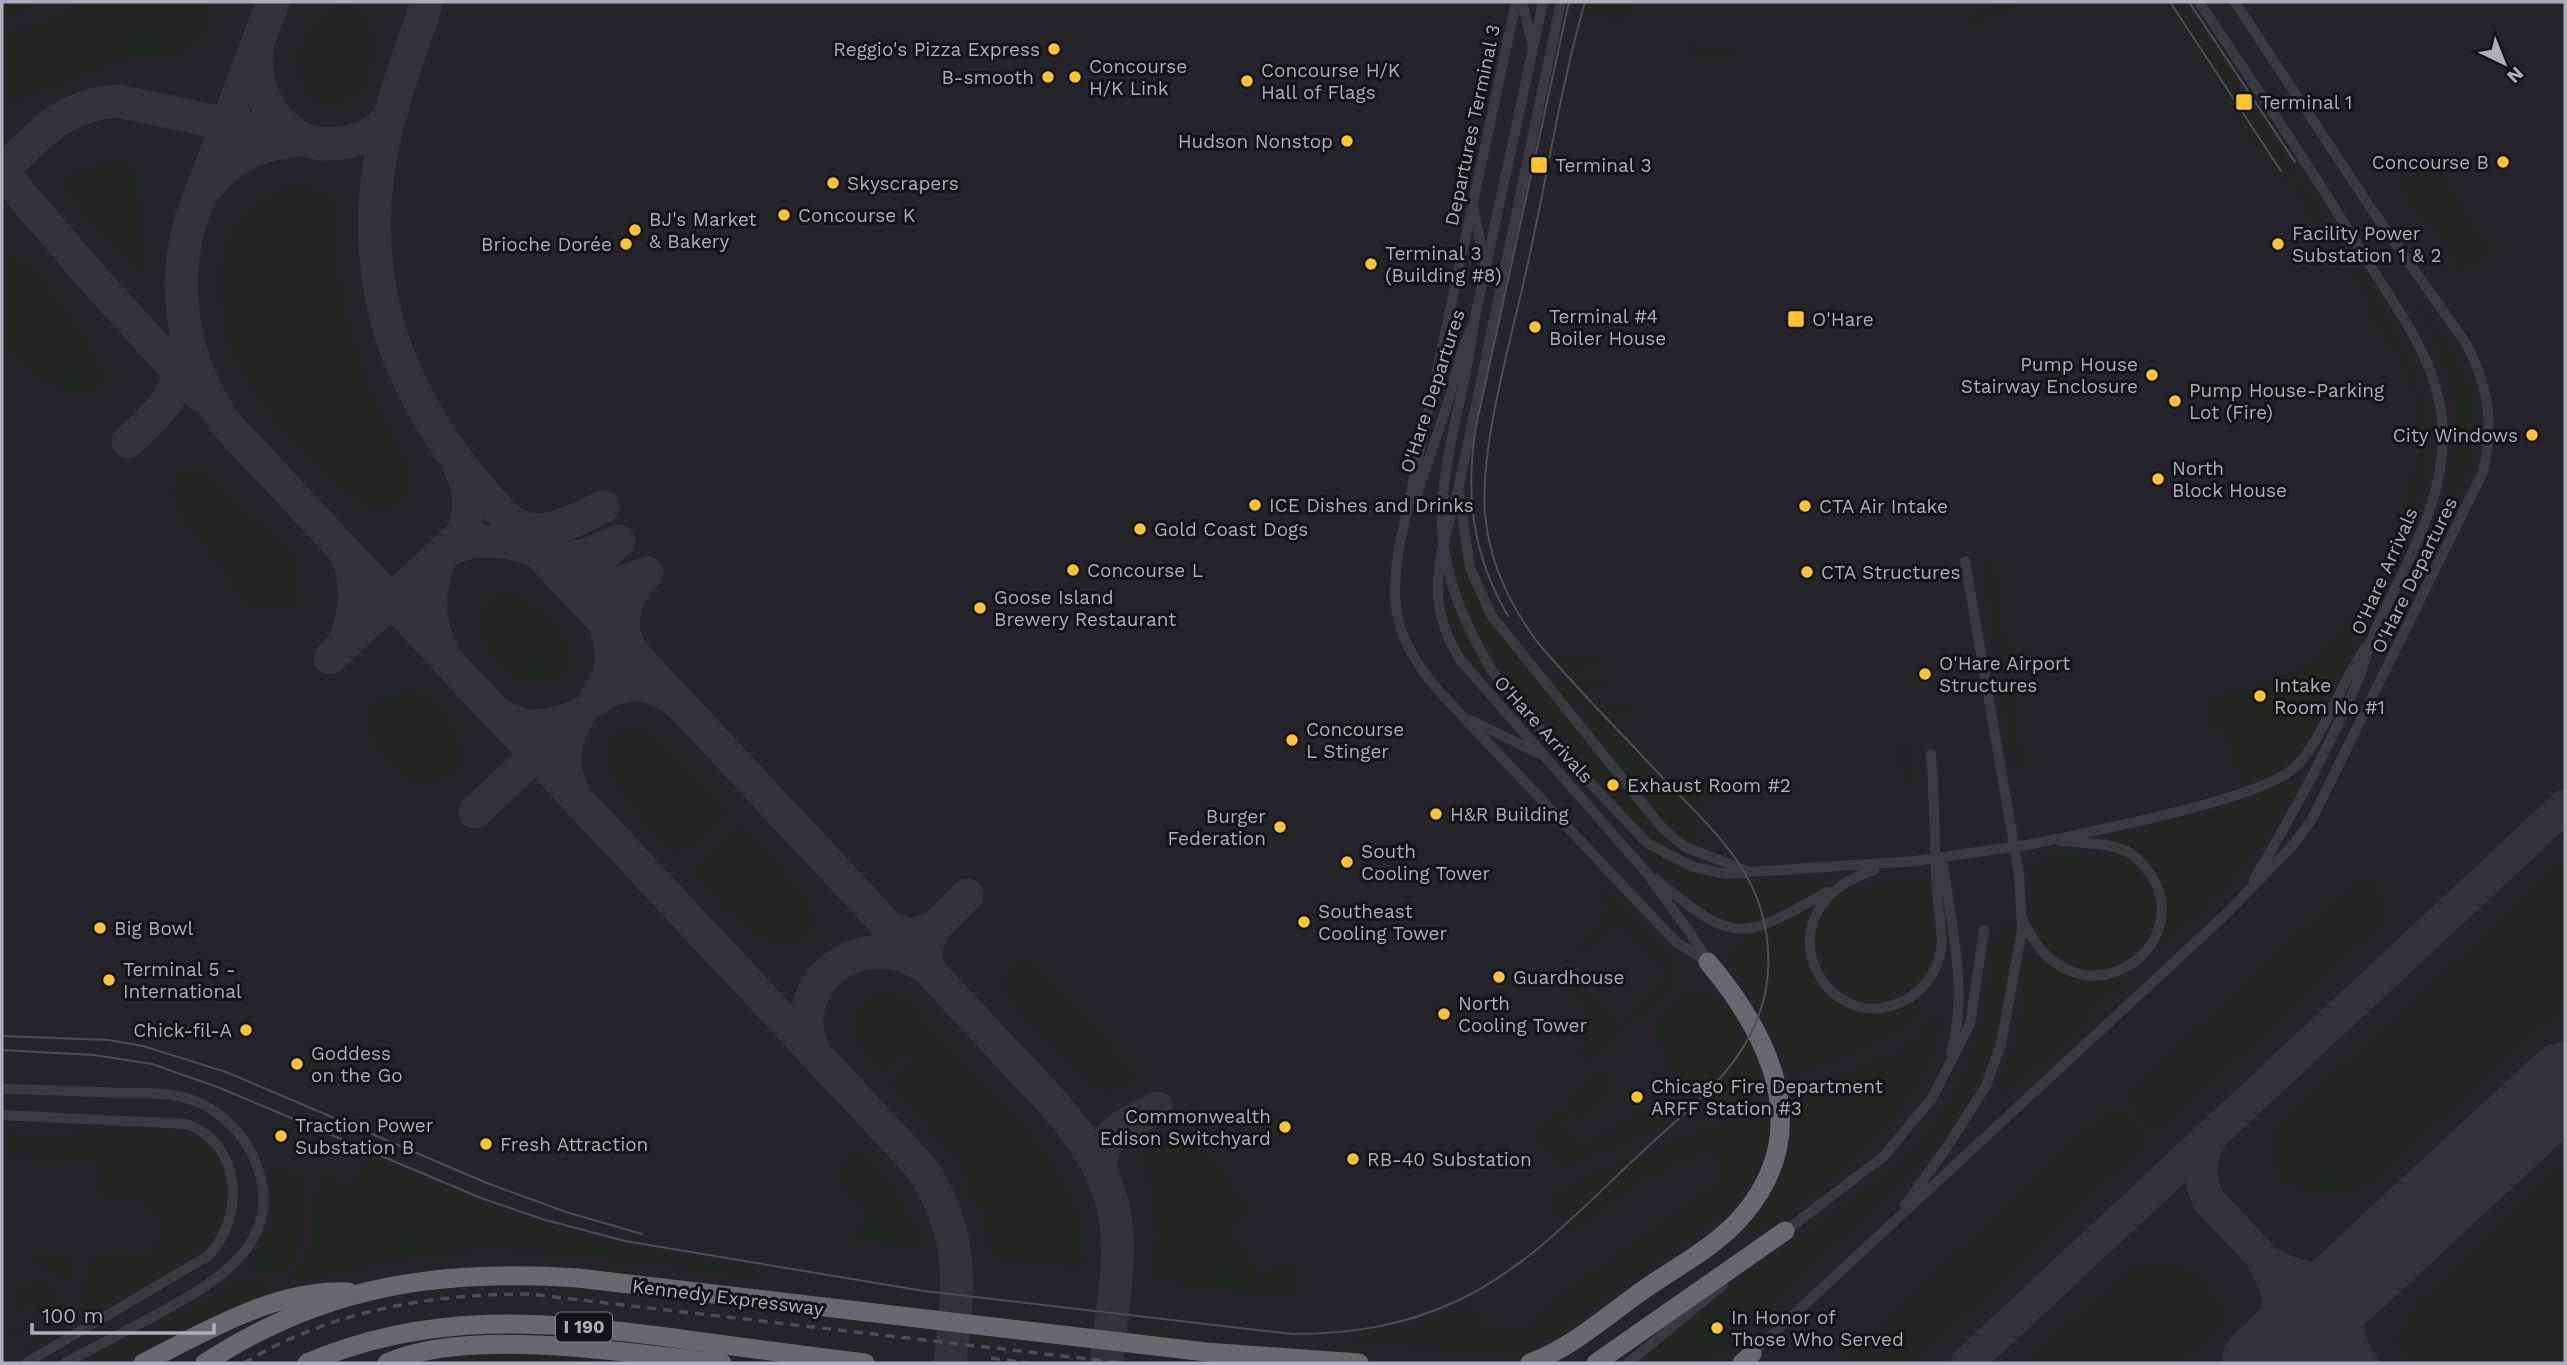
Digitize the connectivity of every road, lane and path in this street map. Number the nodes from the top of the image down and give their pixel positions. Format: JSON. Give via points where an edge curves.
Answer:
{"nodes":[{"id":1,"x":1516,"y":2,"type":"edge"},
{"id":2,"x":1521,"y":2,"type":"edge"},
{"id":3,"x":1543,"y":2,"type":"edge"},
{"id":4,"x":1561,"y":2,"type":"edge"},
{"id":5,"x":2199,"y":2,"type":"edge"},
{"id":6,"x":2235,"y":2,"type":"edge"},
{"id":7,"x":1534,"y":47,"type":"junction"},
{"id":8,"x":1473,"y":205,"type":"junction"},
{"id":9,"x":1486,"y":270,"type":"junction"},
{"id":10,"x":1475,"y":322,"type":"junction"},
{"id":11,"x":1458,"y":490,"type":"junction"},
{"id":12,"x":1400,"y":543,"type":"junction"},
{"id":13,"x":1965,"y":561,"type":"dead end"},
{"id":14,"x":2372,"y":639,"type":"junction"},
{"id":15,"x":1462,"y":716,"type":"junction"},
{"id":16,"x":1931,"y":754,"type":"dead end"},
{"id":17,"x":1544,"y":756,"type":"junction"},
{"id":18,"x":1936,"y":813,"type":"junction"},
{"id":19,"x":2050,"y":841,"type":"junction"},
{"id":20,"x":1893,"y":865,"type":"junction"},
{"id":21,"x":1750,"y":872,"type":"junction"},
{"id":22,"x":1647,"y":873,"type":"junction"},
{"id":23,"x":1843,"y":883,"type":"junction"},
{"id":24,"x":2246,"y":894,"type":"junction"},
{"id":25,"x":2023,"y":920,"type":"junction"},
{"id":26,"x":1984,"y":930,"type":"dead end"},
{"id":27,"x":1709,"y":962,"type":"junction"},
{"id":28,"x":2,"y":1089,"type":"edge"},
{"id":29,"x":1932,"y":1098,"type":"junction"},
{"id":30,"x":2,"y":1115,"type":"edge"},
{"id":31,"x":1785,"y":1231,"type":"junction"},
{"id":32,"x":1881,"y":1234,"type":"junction"},
{"id":33,"x":363,"y":1292,"type":"junction"},
{"id":34,"x":1266,"y":1357,"type":"junction"},
{"id":35,"x":1745,"y":1360,"type":"edge"},
{"id":36,"x":26,"y":1363,"type":"edge"},
{"id":37,"x":65,"y":1363,"type":"edge"},
{"id":38,"x":143,"y":1363,"type":"edge"},
{"id":39,"x":205,"y":1363,"type":"edge"},
{"id":40,"x":307,"y":1363,"type":"edge"},
{"id":41,"x":387,"y":1363,"type":"edge"},
{"id":42,"x":722,"y":1363,"type":"edge"},
{"id":43,"x":865,"y":1363,"type":"edge"},
{"id":44,"x":1300,"y":1363,"type":"edge"},
{"id":45,"x":1359,"y":1363,"type":"edge"},
{"id":46,"x":1531,"y":1363,"type":"edge"},
{"id":47,"x":1596,"y":1363,"type":"edge"},
{"id":48,"x":1628,"y":1363,"type":"edge"}],
"edges":[{"from":1,"to":8,"type":"street","name":"Departures Terminal 3"},
{"from":2,"to":7,"type":"street"},
{"from":3,"to":7,"type":"street","name":"O'Hare Departures"},
{"from":4,"to":11,"type":"street","name":"O'Hare Arrivals"},
{"from":5,"to":14,"type":"street","name":"O'Hare Arrivals","via":[[2364,254],[2428,363],[2440,404],[2443,440],[2437,487],[2427,521]]},
{"from":6,"to":24,"type":"street","name":"O'Hare Departures","via":[[2467,345],[2487,391],[2490,422],[2483,472],[2312,819]]},
{"from":7,"to":9,"type":"street","name":"O'Hare Departures"},
{"from":8,"to":9,"type":"street"},
{"from":8,"to":12,"type":"street","name":"Departures Terminal 3"},
{"from":9,"to":10,"type":"street","name":"O'Hare Departures"},
{"from":10,"to":12,"type":"street","name":"O'Hare Departures","bridge":true,"via":[[1462,349]]},
{"from":10,"to":21,"type":"street","bridge":true,"via":[[1444,490],[1442,531],[1461,611],[1492,670],[1571,764],[1648,844],[1694,867],[1726,874]]},
{"from":11,"to":17,"type":"street","name":"O'Hare Arrivals","via":[[1437,570],[1441,624],[1461,661]]},
{"from":11,"to":21,"type":"street","via":[[1470,568],[1491,615],[1663,829],[1685,847]]},
{"from":12,"to":15,"type":"street","via":[[1394,595],[1401,635],[1420,669]]},
{"from":13,"to":25,"type":"street"},
{"from":14,"to":19,"type":"street","via":[[2351,668],[2308,751],[2282,777],[2227,798]]},
{"from":14,"to":24,"type":"street","name":"O'Hare Arrivals","via":[[2305,789]]},
{"from":15,"to":17,"type":"street"},
{"from":15,"to":27,"type":"street","via":[[1676,942]]},
{"from":16,"to":18,"type":"street"},
{"from":17,"to":22,"type":"street","name":"O'Hare Arrivals"},
{"from":18,"to":23,"type":"street","via":[[1942,948],[1934,972],[1913,997],[1882,1007],[1861,1006],[1837,996],[1819,976],[1810,955],[1811,927],[1821,905]]},
{"from":18,"to":29,"type":"street","via":[[1959,1012],[1952,1049]]},
{"from":19,"to":20,"type":"street","bridge":true},
{"from":19,"to":25,"type":"street","via":[[2113,846],[2141,862],[2160,900],[2157,930],[2149,947],[2132,964],[2111,974],[2084,977],[2048,958]]},
{"from":20,"to":21,"type":"street"},
{"from":20,"to":23,"type":"street"},
{"from":22,"to":23,"type":"street","via":[[1706,919],[1745,930],[1772,923]]},
{"from":22,"to":27,"type":"street","name":"O'Hare Arrivals"},
{"from":24,"to":32,"type":"street"},
{"from":25,"to":32,"type":"street","via":[[2001,1044],[1986,1087]]},
{"from":26,"to":29,"type":"street","via":[[1970,1024]]},
{"from":27,"to":46,"type":"highway","via":[[1747,1013],[1774,1069],[1780,1141],[1765,1184],[1743,1216],[1716,1240]]},
{"from":28,"to":37,"type":"street","via":[[182,1096],[227,1121],[256,1163],[260,1213],[250,1244],[228,1272]]},
{"from":29,"to":31,"type":"street","via":[[1884,1156]]},
{"from":30,"to":36,"type":"street","via":[[187,1124],[210,1138],[225,1160],[235,1193],[225,1234],[208,1255]]},
{"from":31,"to":47,"type":"highway"},
{"from":31,"to":48,"type":"street"},
{"from":32,"to":35,"type":"street"},
{"from":33,"to":34,"type":"highway","name":"Kennedy Expressway","via":[[443,1277],[578,1278]]},
{"from":33,"to":38,"type":"highway","via":[[317,1290],[286,1299],[216,1326]]},
{"from":33,"to":39,"type":"highway","name":"Kennedy Expressway","via":[[281,1322]]},
{"from":34,"to":44,"type":"highway"},
{"from":34,"to":45,"type":"highway"},
{"from":40,"to":43,"type":"highway","number":"I 190","via":[[375,1339],[429,1327],[523,1322]]},
{"from":41,"to":42,"type":"highway","via":[[413,1354],[467,1347],[549,1346]]}]}
